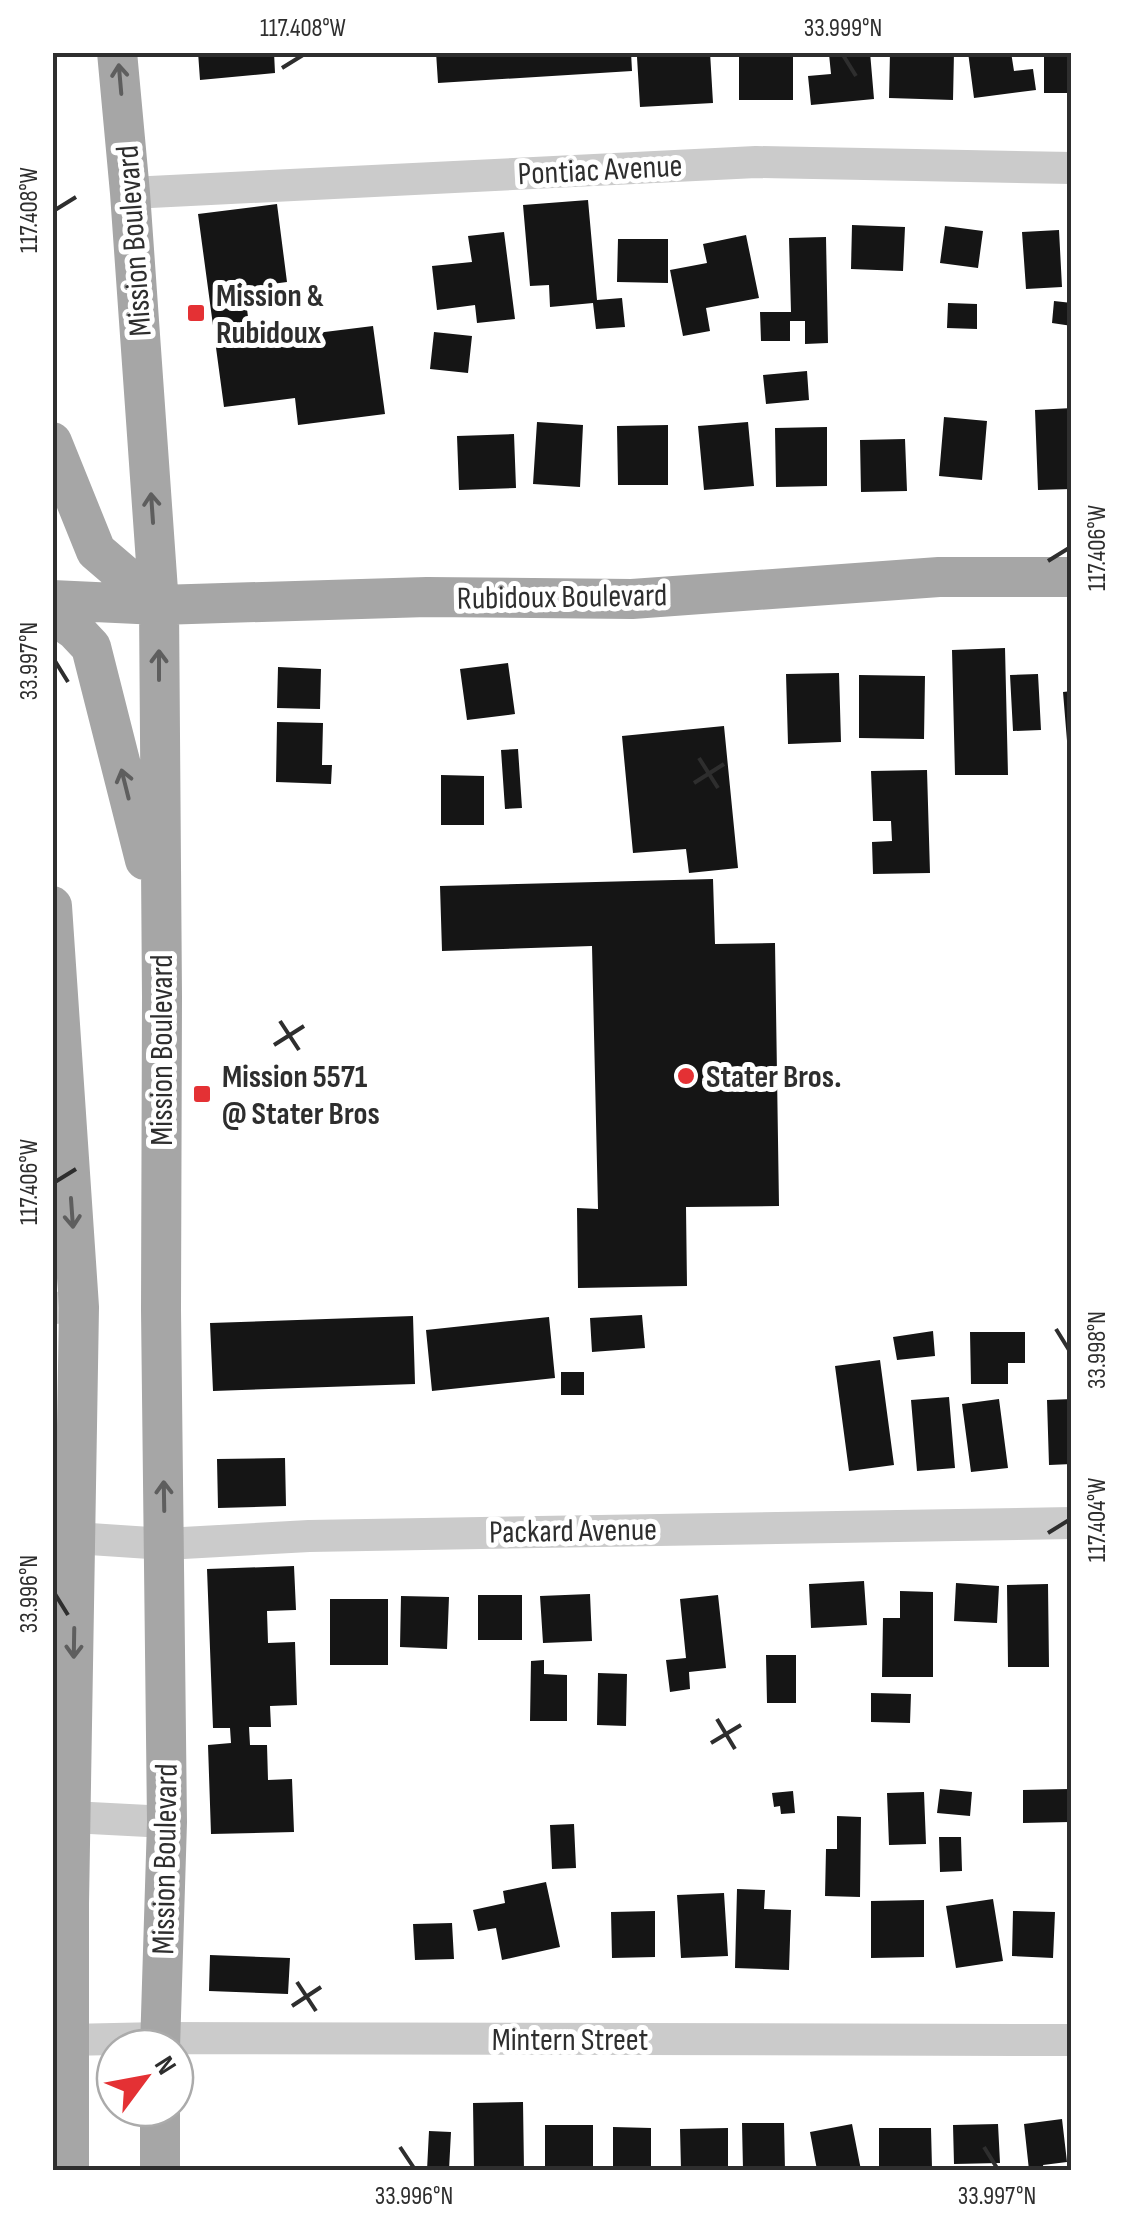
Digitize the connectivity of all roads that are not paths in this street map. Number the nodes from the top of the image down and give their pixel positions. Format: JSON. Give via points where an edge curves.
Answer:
{"nodes":[{"id":1,"x":117,"y":52,"type":"edge"},
{"id":2,"x":1072,"y":168,"type":"edge"},
{"id":3,"x":130,"y":193,"type":"junction"},
{"id":4,"x":52,"y":442,"type":"edge"},
{"id":5,"x":1072,"y":578,"type":"edge"},
{"id":6,"x":52,"y":600,"type":"edge"},
{"id":7,"x":158,"y":605,"type":"junction"},
{"id":8,"x":52,"y":614,"type":"edge"},
{"id":9,"x":52,"y":906,"type":"edge"},
{"id":10,"x":160,"y":912,"type":"junction"},
{"id":11,"x":66,"y":1308,"type":"edge"},
{"id":12,"x":1072,"y":1522,"type":"edge"},
{"id":13,"x":75,"y":1538,"type":"junction"},
{"id":14,"x":165,"y":1544,"type":"junction"},
{"id":15,"x":62,"y":1816,"type":"edge"},
{"id":16,"x":167,"y":1822,"type":"junction"},
{"id":17,"x":160,"y":2028,"type":"edge"},
{"id":18,"x":68,"y":2040,"type":"junction"},
{"id":19,"x":1072,"y":2040,"type":"edge"},
{"id":20,"x":95,"y":2041,"type":"edge"},
{"id":21,"x":195,"y":2043,"type":"edge"},
{"id":22,"x":160,"y":2128,"type":"edge"},
{"id":23,"x":69,"y":2170,"type":"edge"},
{"id":24,"x":160,"y":2170,"type":"edge"}],
"edges":[{"from":3,"to":1,"type":"main road","name":"Mission Boulevard","one_way":true},
{"from":2,"to":3,"type":"street","name":"Pontiac Avenue","via":[[756,162]]},
{"from":7,"to":3,"type":"main road","name":"Mission Boulevard","one_way":true},
{"from":4,"to":7,"type":"main road","via":[[96,551]]},
{"from":5,"to":7,"type":"main road","name":"Rubidoux Boulevard","via":[[939,577],[632,598]]},
{"from":6,"to":7,"type":"main road","name":"Rubidoux Boulevard"},
{"from":10,"to":7,"type":"main road","name":"Mission Boulevard","one_way":true},
{"from":10,"to":8,"type":"main road","one_way":true,"via":[[92,647]]},
{"from":9,"to":11,"type":"main road","one_way":true},
{"from":14,"to":10,"type":"main road","name":"Mission Boulevard","one_way":true},
{"from":11,"to":13,"type":"main road"},
{"from":12,"to":14,"type":"street","name":"Packard Avenue"},
{"from":13,"to":14,"type":"street","name":"Packard Avenue"},
{"from":13,"to":15,"type":"main road","one_way":true},
{"from":14,"to":16,"type":"main road","name":"Mission Boulevard"},
{"from":15,"to":16,"type":"street"},
{"from":15,"to":18,"type":"main road"},
{"from":16,"to":17,"type":"main road","name":"Mission Boulevard"},
{"from":18,"to":20,"type":"street","name":"Mintern Street"},
{"from":18,"to":23,"type":"main road"},
{"from":19,"to":21,"type":"street","name":"Mintern Street"},
{"from":22,"to":24,"type":"main road"}]}
